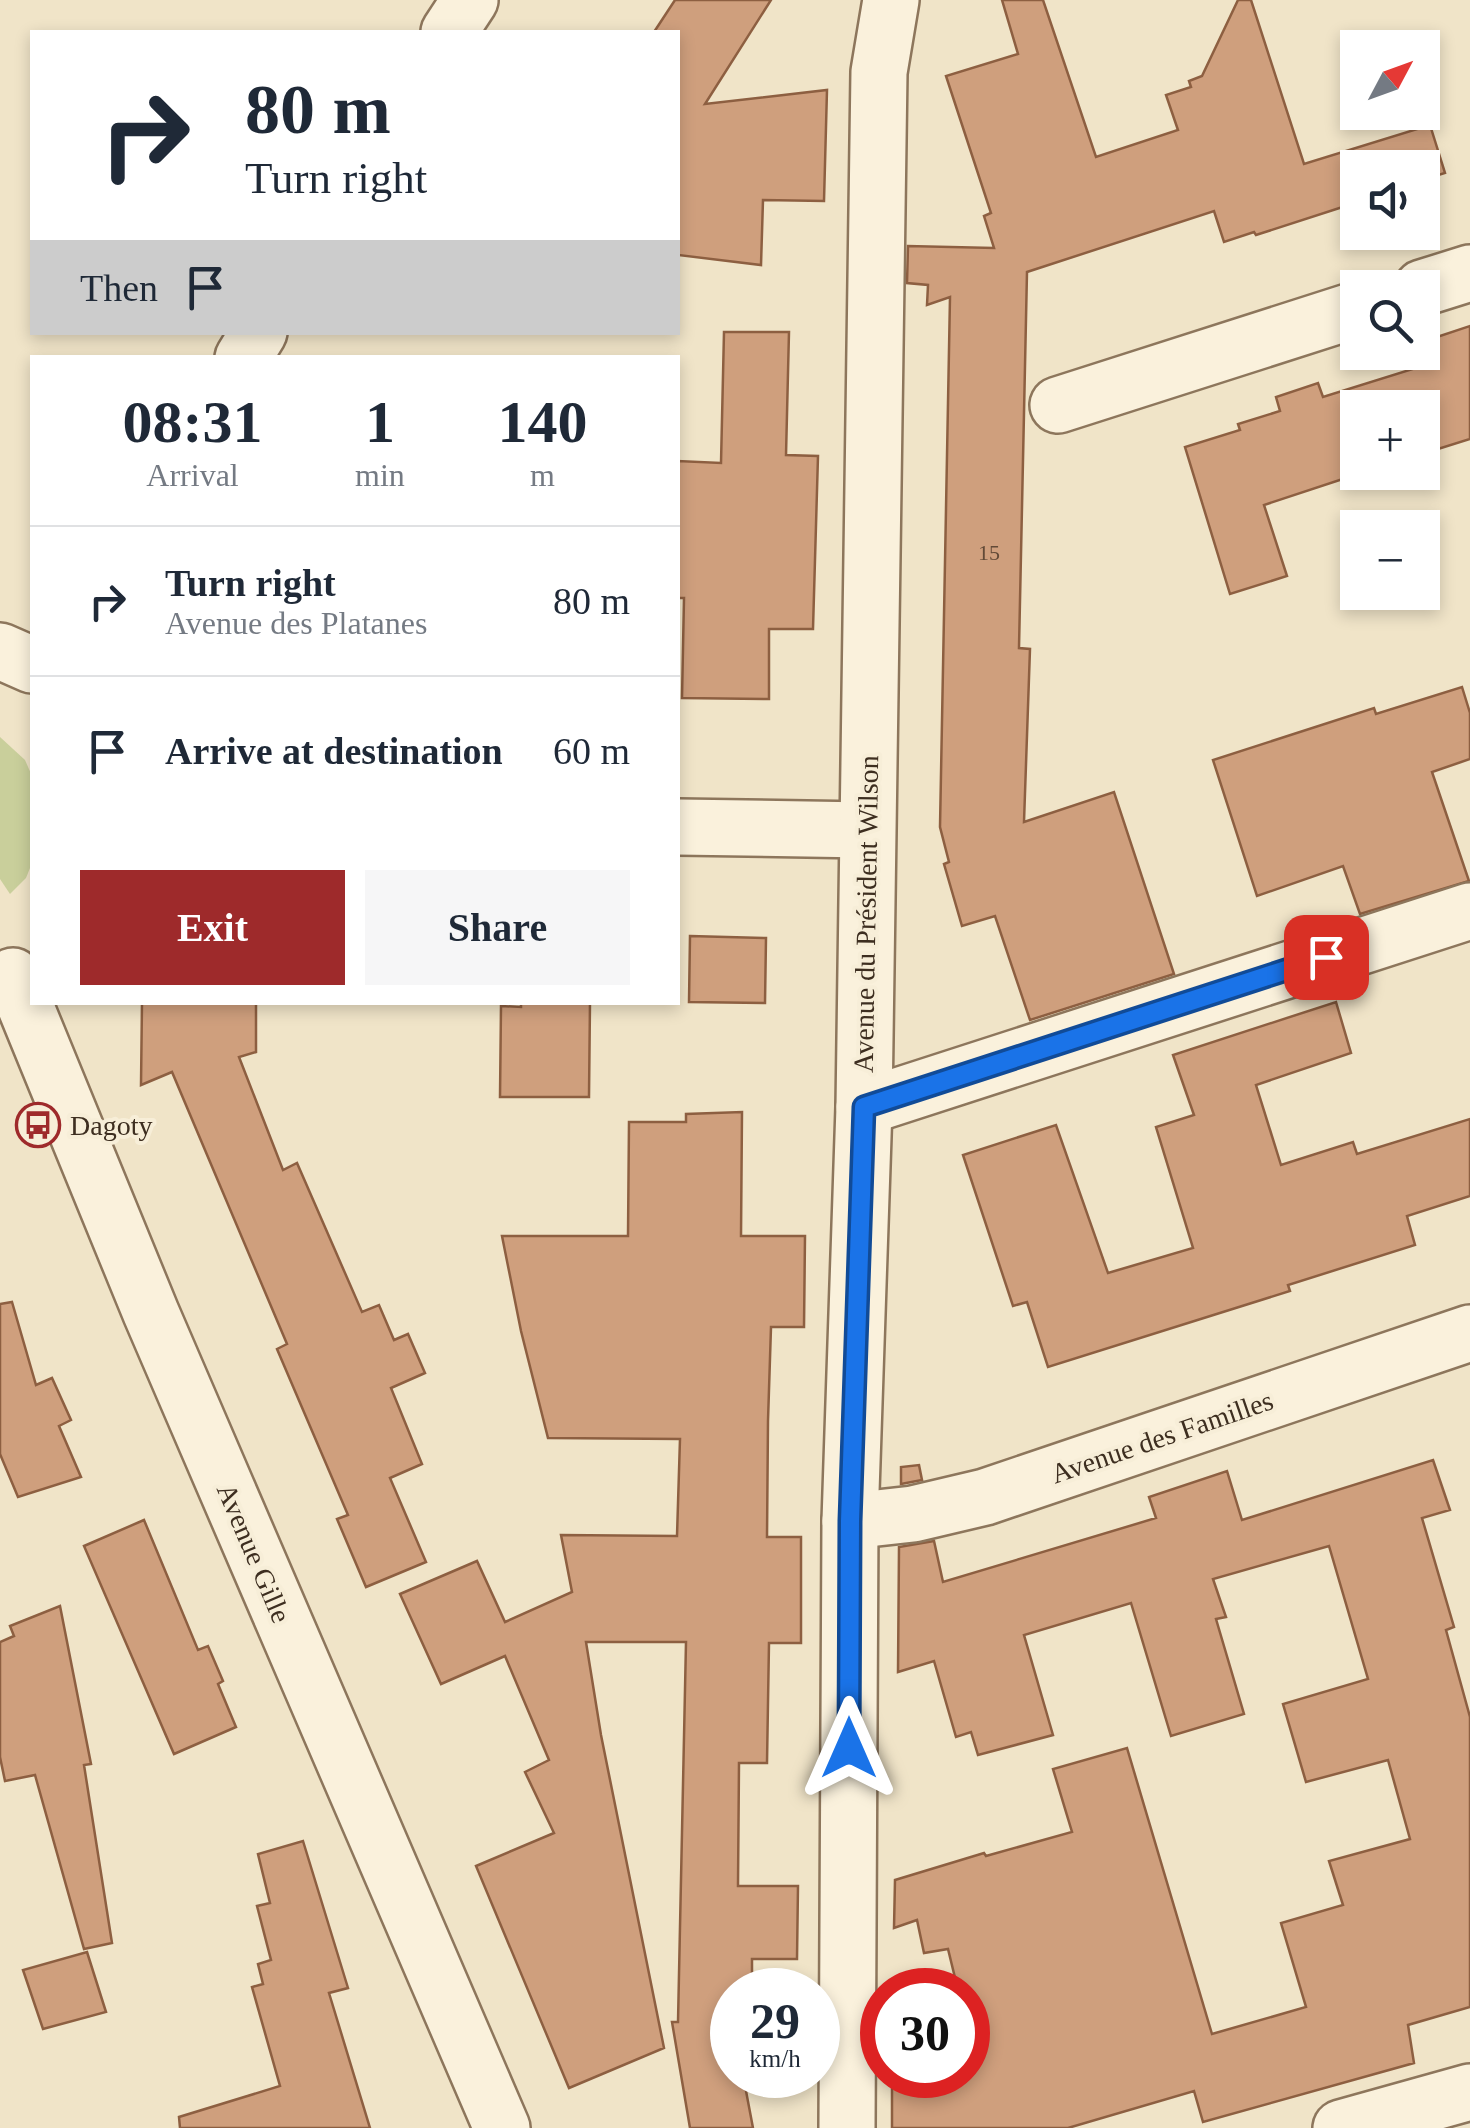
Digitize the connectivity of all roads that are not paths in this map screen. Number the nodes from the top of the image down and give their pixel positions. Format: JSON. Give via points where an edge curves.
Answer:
{"nodes":[{"id":1,"x":470,"y":0,"type":"edge"},
{"id":2,"x":891,"y":0,"type":"edge"},
{"id":3,"x":450,"y":30,"type":"edge"},
{"id":4,"x":1470,"y":273,"type":"edge"},
{"id":5,"x":1440,"y":282,"type":"edge"},
{"id":6,"x":1340,"y":315,"type":"edge"},
{"id":7,"x":1058,"y":405,"type":"dead end"},
{"id":8,"x":0,"y":651,"type":"edge"},
{"id":9,"x":30,"y":663,"type":"edge"},
{"id":10,"x":680,"y":827,"type":"edge"},
{"id":11,"x":867,"y":830,"type":"junction"},
{"id":12,"x":1470,"y":911,"type":"edge"},
{"id":13,"x":15,"y":973,"type":"edge"},
{"id":14,"x":864,"y":1107,"type":"junction"},
{"id":15,"x":1470,"y":1332,"type":"edge"},
{"id":16,"x":850,"y":1521,"type":"junction"},
{"id":17,"x":1470,"y":2092,"type":"edge"},
{"id":18,"x":502,"y":2128,"type":"edge"},
{"id":19,"x":847,"y":2128,"type":"edge"},
{"id":20,"x":1342,"y":2128,"type":"edge"}],
"edges":[{"from":1,"to":3,"type":"street"},
{"from":2,"to":11,"type":"street","name":"Avenue du Président Wilson","via":[[879,72]]},
{"from":4,"to":5,"type":"street"},
{"from":6,"to":7,"type":"street"},
{"from":8,"to":9,"type":"street"},
{"from":10,"to":11,"type":"street"},
{"from":11,"to":14,"type":"street","name":"Avenue du Président Wilson"},
{"from":12,"to":14,"type":"street"},
{"from":13,"to":18,"type":"street","name":"Avenue Gille","via":[[144,1295]]},
{"from":14,"to":16,"type":"street","name":"Avenue du Président Wilson"},
{"from":15,"to":16,"type":"street","name":"Avenue des Familles","via":[[985,1497]]},
{"from":16,"to":19,"type":"street","name":"Avenue du Président Wilson"},
{"from":17,"to":20,"type":"street"}]}
